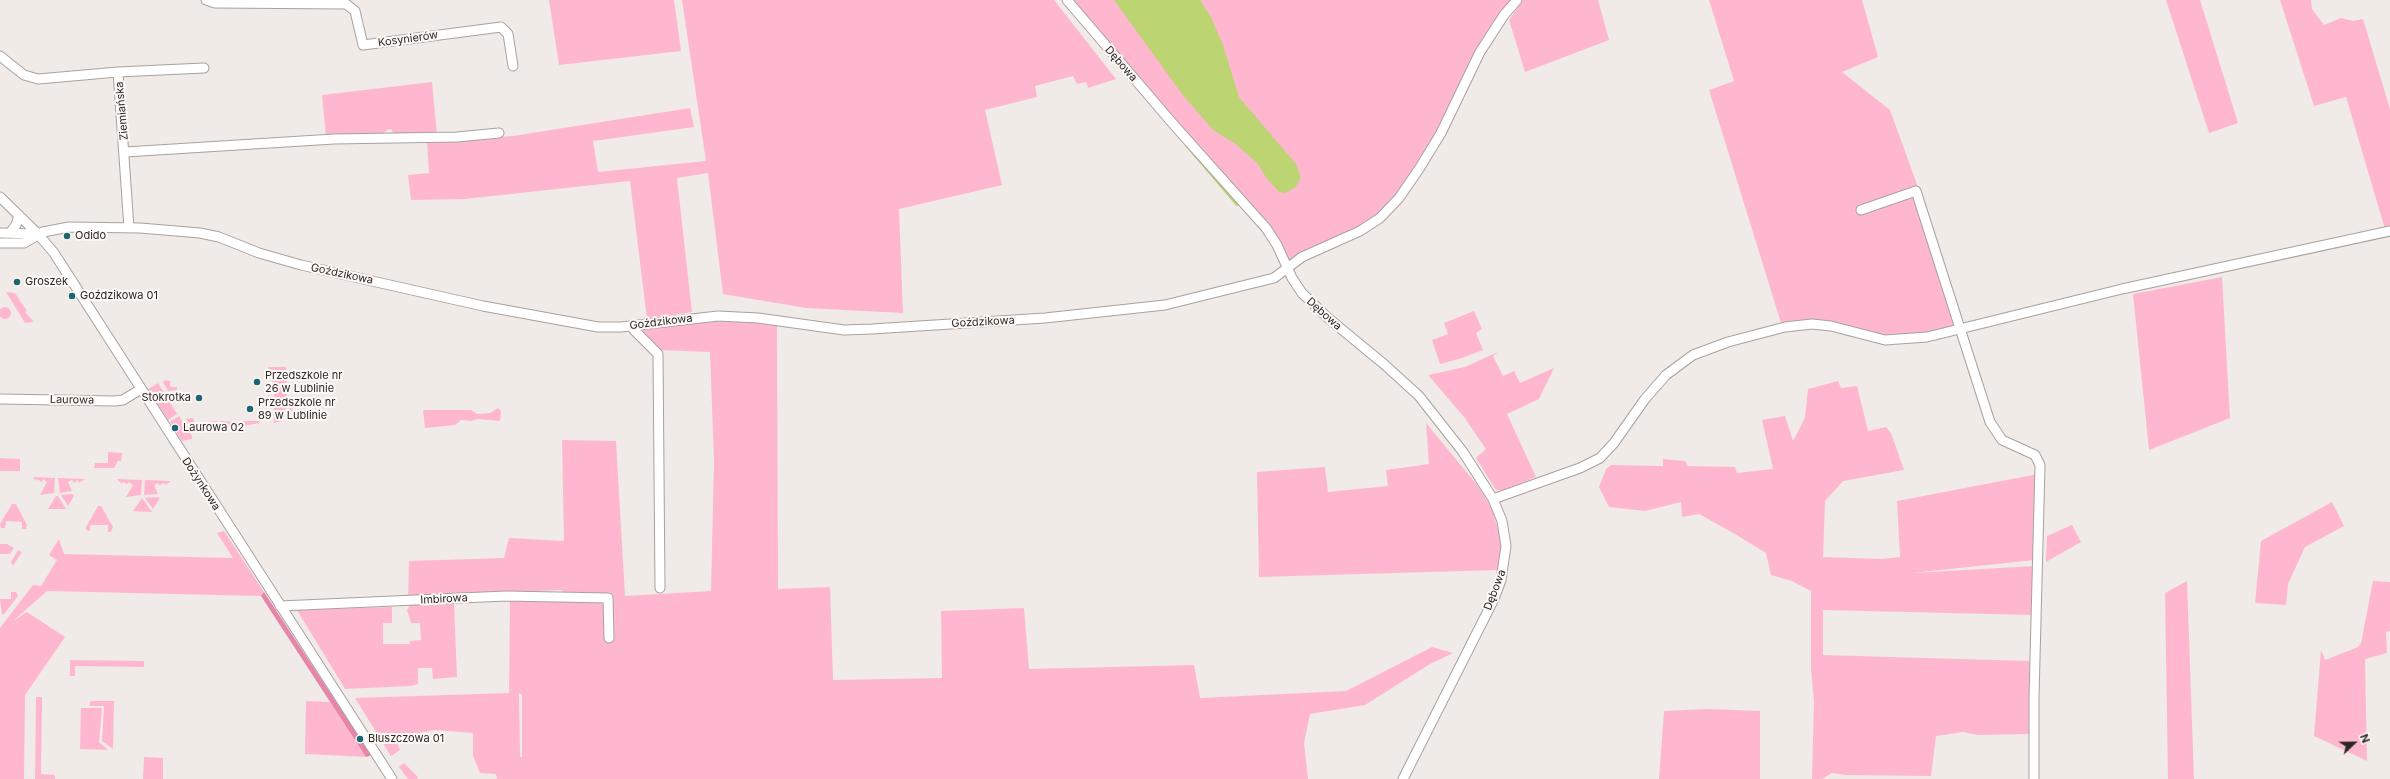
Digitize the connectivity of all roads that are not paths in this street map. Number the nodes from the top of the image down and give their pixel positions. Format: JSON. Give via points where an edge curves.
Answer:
{"nodes":[{"id":1,"x":206,"y":0,"type":"edge"},
{"id":2,"x":1067,"y":0,"type":"edge"},
{"id":3,"x":1517,"y":0,"type":"edge"},
{"id":4,"x":0,"y":56,"type":"edge"},
{"id":5,"x":513,"y":66,"type":"dead end"},
{"id":6,"x":204,"y":68,"type":"dead end"},
{"id":7,"x":118,"y":72,"type":"junction"},
{"id":8,"x":499,"y":133,"type":"dead end"},
{"id":9,"x":125,"y":152,"type":"junction"},
{"id":10,"x":0,"y":197,"type":"edge"},
{"id":11,"x":1861,"y":210,"type":"dead end"},
{"id":12,"x":19,"y":214,"type":"junction"},
{"id":13,"x":129,"y":228,"type":"junction"},
{"id":14,"x":2390,"y":231,"type":"edge"},
{"id":15,"x":10,"y":232,"type":"junction"},
{"id":16,"x":0,"y":233,"type":"edge"},
{"id":17,"x":38,"y":234,"type":"junction"},
{"id":18,"x":0,"y":243,"type":"edge"},
{"id":19,"x":1287,"y":268,"type":"junction"},
{"id":20,"x":632,"y":326,"type":"junction"},
{"id":21,"x":1961,"y":330,"type":"junction"},
{"id":22,"x":140,"y":389,"type":"junction"},
{"id":23,"x":0,"y":399,"type":"edge"},
{"id":24,"x":1493,"y":499,"type":"junction"},
{"id":25,"x":660,"y":588,"type":"dead end"},
{"id":26,"x":280,"y":606,"type":"junction"},
{"id":27,"x":609,"y":638,"type":"dead end"},
{"id":28,"x":392,"y":779,"type":"edge"},
{"id":29,"x":1403,"y":779,"type":"edge"},
{"id":30,"x":2034,"y":779,"type":"edge"}],
"edges":[{"from":1,"to":5,"type":"street","name":"Kosynierów","via":[[215,3],[346,4],[355,11],[363,45],[501,27],[508,34]]},
{"from":2,"to":19,"type":"street","name":"Dębowa","via":[[1266,228]]},
{"from":3,"to":19,"type":"street","name":"Goździkowa","via":[[1486,41],[1441,133],[1394,205],[1373,224],[1302,257]]},
{"from":4,"to":7,"type":"street","name":"Ziemiańska","via":[[24,75],[38,79]]},
{"from":6,"to":7,"type":"street"},
{"from":7,"to":9,"type":"street","name":"Ziemiańska"},
{"from":8,"to":9,"type":"street","via":[[457,137],[334,139]]},
{"from":9,"to":13,"type":"street","name":"Ziemiańska"},
{"from":10,"to":12,"type":"street","name":"Dożynkowa"},
{"from":11,"to":21,"type":"street","via":[[1916,191]]},
{"from":12,"to":15,"type":"street"},
{"from":12,"to":17,"type":"street","name":"Dożynkowa"},
{"from":13,"to":17,"type":"street","name":"Goździkowa","via":[[68,227]]},
{"from":13,"to":20,"type":"street","name":"Goździkowa","via":[[211,234],[259,253],[301,265],[562,322],[598,327]]},
{"from":14,"to":21,"type":"street","via":[[2122,289]]},
{"from":15,"to":16,"type":"street"},
{"from":15,"to":17,"type":"street"},
{"from":17,"to":18,"type":"street","via":[[31,241],[24,243]]},
{"from":17,"to":22,"type":"street","name":"Dożynkowa","via":[[54,253]]},
{"from":19,"to":20,"type":"street","name":"Goździkowa","via":[[1274,278],[1185,301],[1134,310],[1074,316],[858,330],[718,316]]},
{"from":19,"to":24,"type":"street","name":"Dębowa","via":[[1308,300],[1391,370],[1428,406],[1470,462]]},
{"from":20,"to":25,"type":"street","via":[[658,354]]},
{"from":21,"to":24,"type":"street","via":[[1892,341],[1831,326],[1805,324],[1704,349],[1688,358],[1661,380],[1600,458],[1580,468]]},
{"from":21,"to":30,"type":"street","via":[[1992,427],[2005,443],[2035,455],[2041,469]]},
{"from":22,"to":23,"type":"street","name":"Laurowa","via":[[124,400],[115,401]]},
{"from":22,"to":26,"type":"street","name":"Dożynkowa"},
{"from":24,"to":29,"type":"street","name":"Dębowa","via":[[1504,528],[1506,561],[1494,599],[1469,644]]},
{"from":26,"to":27,"type":"street","name":"Imbirowa","via":[[506,596],[608,598]]},
{"from":26,"to":28,"type":"street","name":"Dożynkowa"}]}
